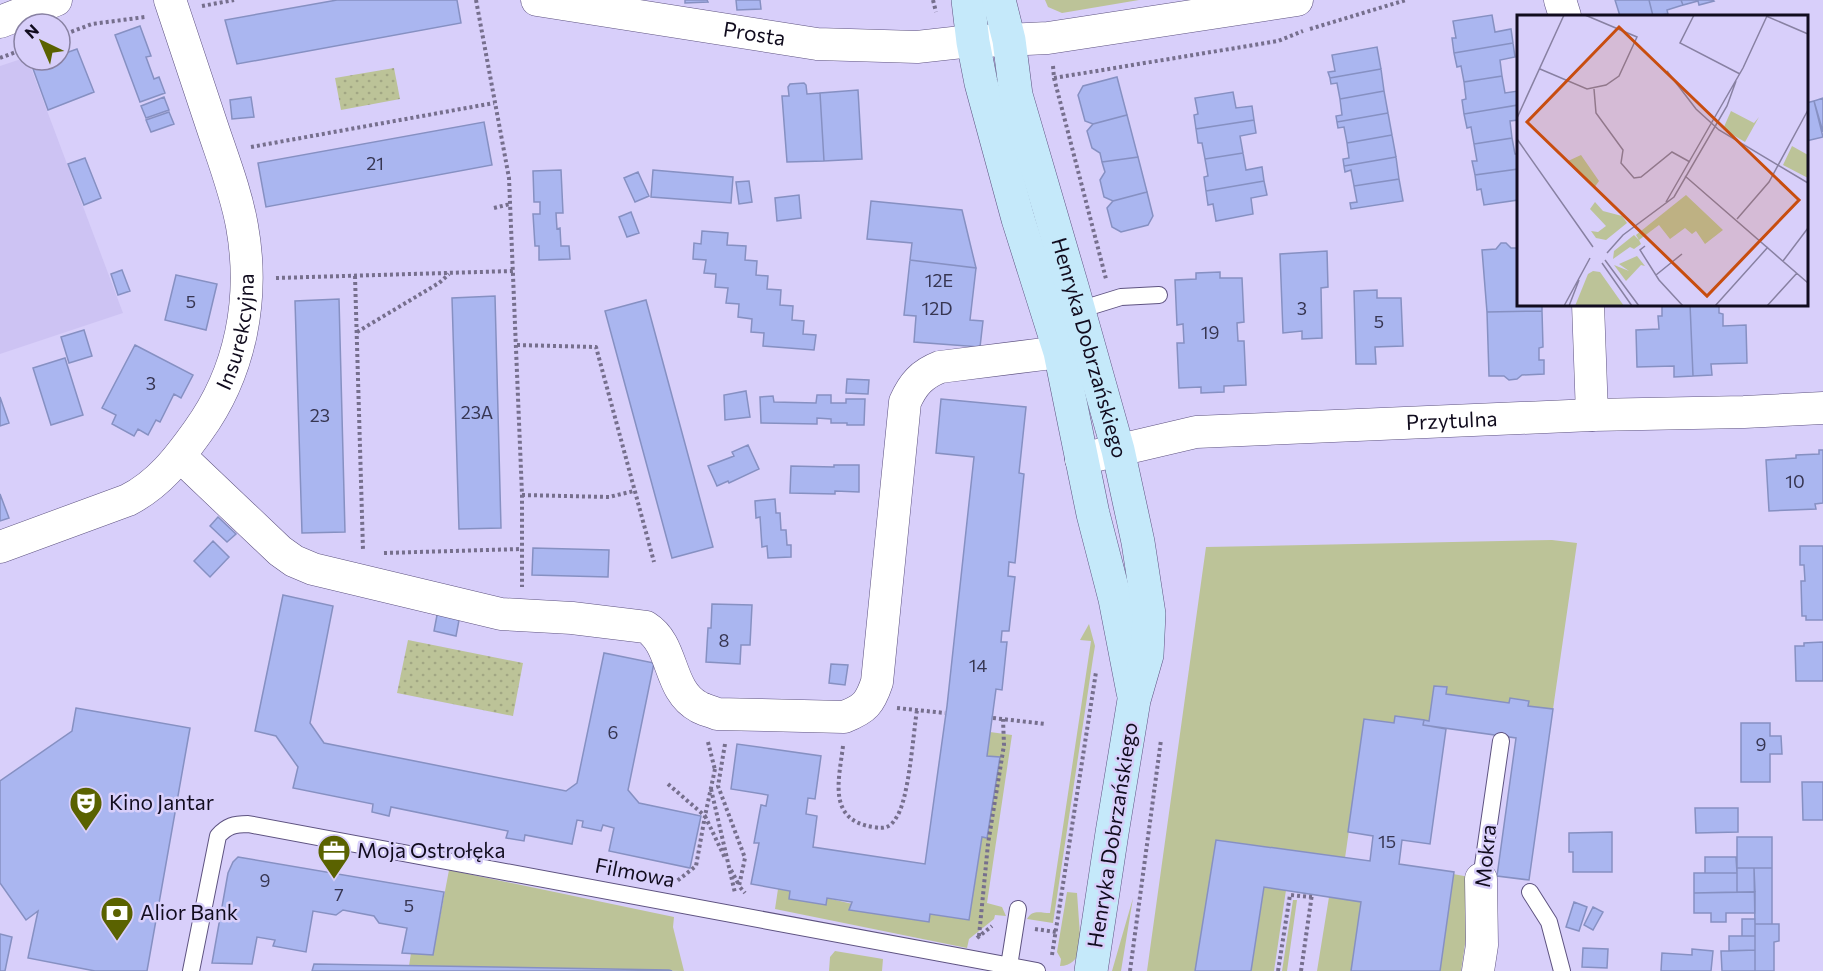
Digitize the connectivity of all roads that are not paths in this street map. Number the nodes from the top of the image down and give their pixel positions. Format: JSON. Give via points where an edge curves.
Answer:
{"nodes":[{"id":1,"x":56,"y":0,"type":"edge"},
{"id":2,"x":537,"y":0,"type":"edge"},
{"id":3,"x":968,"y":0,"type":"edge"},
{"id":4,"x":999,"y":0,"type":"edge"},
{"id":5,"x":1560,"y":0,"type":"edge"},
{"id":6,"x":1280,"y":2,"type":"edge"},
{"id":7,"x":172,"y":6,"type":"edge"},
{"id":8,"x":1565,"y":15,"type":"edge"},
{"id":9,"x":0,"y":22,"type":"edge"},
{"id":10,"x":1009,"y":40,"type":"junction"},
{"id":11,"x":973,"y":42,"type":"junction"},
{"id":12,"x":1159,"y":295,"type":"dead end"},
{"id":13,"x":1588,"y":306,"type":"edge"},
{"id":14,"x":1079,"y":310,"type":"junction"},
{"id":15,"x":1059,"y":352,"type":"junction"},
{"id":16,"x":1823,"y":408,"type":"edge"},
{"id":17,"x":1592,"y":415,"type":"junction"},
{"id":18,"x":1118,"y":450,"type":"junction"},
{"id":19,"x":180,"y":456,"type":"junction"},
{"id":20,"x":1081,"y":459,"type":"junction"},
{"id":21,"x":0,"y":548,"type":"edge"},
{"id":22,"x":1134,"y":700,"type":"junction"},
{"id":23,"x":1501,"y":741,"type":"dead end"},
{"id":24,"x":1481,"y":879,"type":"joint"},
{"id":25,"x":1530,"y":892,"type":"dead end"},
{"id":26,"x":1018,"y":909,"type":"dead end"},
{"id":27,"x":1009,"y":966,"type":"junction"},
{"id":28,"x":1044,"y":966,"type":"edge"},
{"id":29,"x":191,"y":971,"type":"edge"},
{"id":30,"x":1091,"y":971,"type":"edge"},
{"id":31,"x":1478,"y":971,"type":"edge"},
{"id":32,"x":1562,"y":971,"type":"edge"}],
"edges":[{"from":1,"to":9,"type":"street"},
{"from":2,"to":11,"type":"street","name":"Prosta","via":[[817,44],[917,46]]},
{"from":3,"to":11,"type":"street","name":"Henryka Dobrzańskiego"},
{"from":4,"to":10,"type":"street","name":"Henryka Dobrzańskiego"},
{"from":5,"to":8,"type":"street"},
{"from":6,"to":10,"type":"street","name":"Prosta","via":[[1048,38]]},
{"from":7,"to":19,"type":"street","name":"Insurekcyjna","via":[[234,193],[242,227],[247,291],[244,324],[230,374],[216,403]]},
{"from":10,"to":11,"type":"street","name":"Prosta"},
{"from":10,"to":14,"type":"street","name":"Henryka Dobrzańskiego","via":[[1016,95]]},
{"from":11,"to":15,"type":"street","name":"Henryka Dobrzańskiego","via":[[1018,219]]},
{"from":12,"to":14,"type":"lane","via":[[1121,297]]},
{"from":13,"to":17,"type":"street"},
{"from":14,"to":18,"type":"street","name":"Henryka Dobrzańskiego"},
{"from":15,"to":19,"type":"street","via":[[940,367],[928,372],[911,389],[905,402],[877,682],[856,711],[717,714],[685,696],[662,644],[655,632],[646,627],[489,611],[313,569],[280,551]]},
{"from":15,"to":20,"type":"street","name":"Henryka Dobrzańskiego"},
{"from":16,"to":17,"type":"street","name":"Przytulna"},
{"from":17,"to":18,"type":"street","name":"Przytulna","via":[[1196,432]]},
{"from":18,"to":20,"type":"street","name":"Przytulna"},
{"from":18,"to":22,"type":"street","name":"Henryka Dobrzańskiego","via":[[1149,614],[1147,655]]},
{"from":19,"to":21,"type":"street","name":"Insurekcyjna","via":[[146,490],[128,500]]},
{"from":20,"to":22,"type":"street","name":"Henryka Dobrzańskiego","via":[[1115,599]]},
{"from":22,"to":30,"type":"street","name":"Henryka Dobrzańskiego"},
{"from":23,"to":24,"type":"lane","name":"Mokra"},
{"from":24,"to":31,"type":"street","name":"Mokra","via":[[1482,945]]},
{"from":25,"to":32,"type":"lane","via":[[1549,922]]},
{"from":26,"to":27,"type":"lane"},
{"from":27,"to":28,"type":"lane","name":"Filmowa"},
{"from":27,"to":29,"type":"lane","name":"Filmowa","via":[[235,824],[218,836]]}]}
